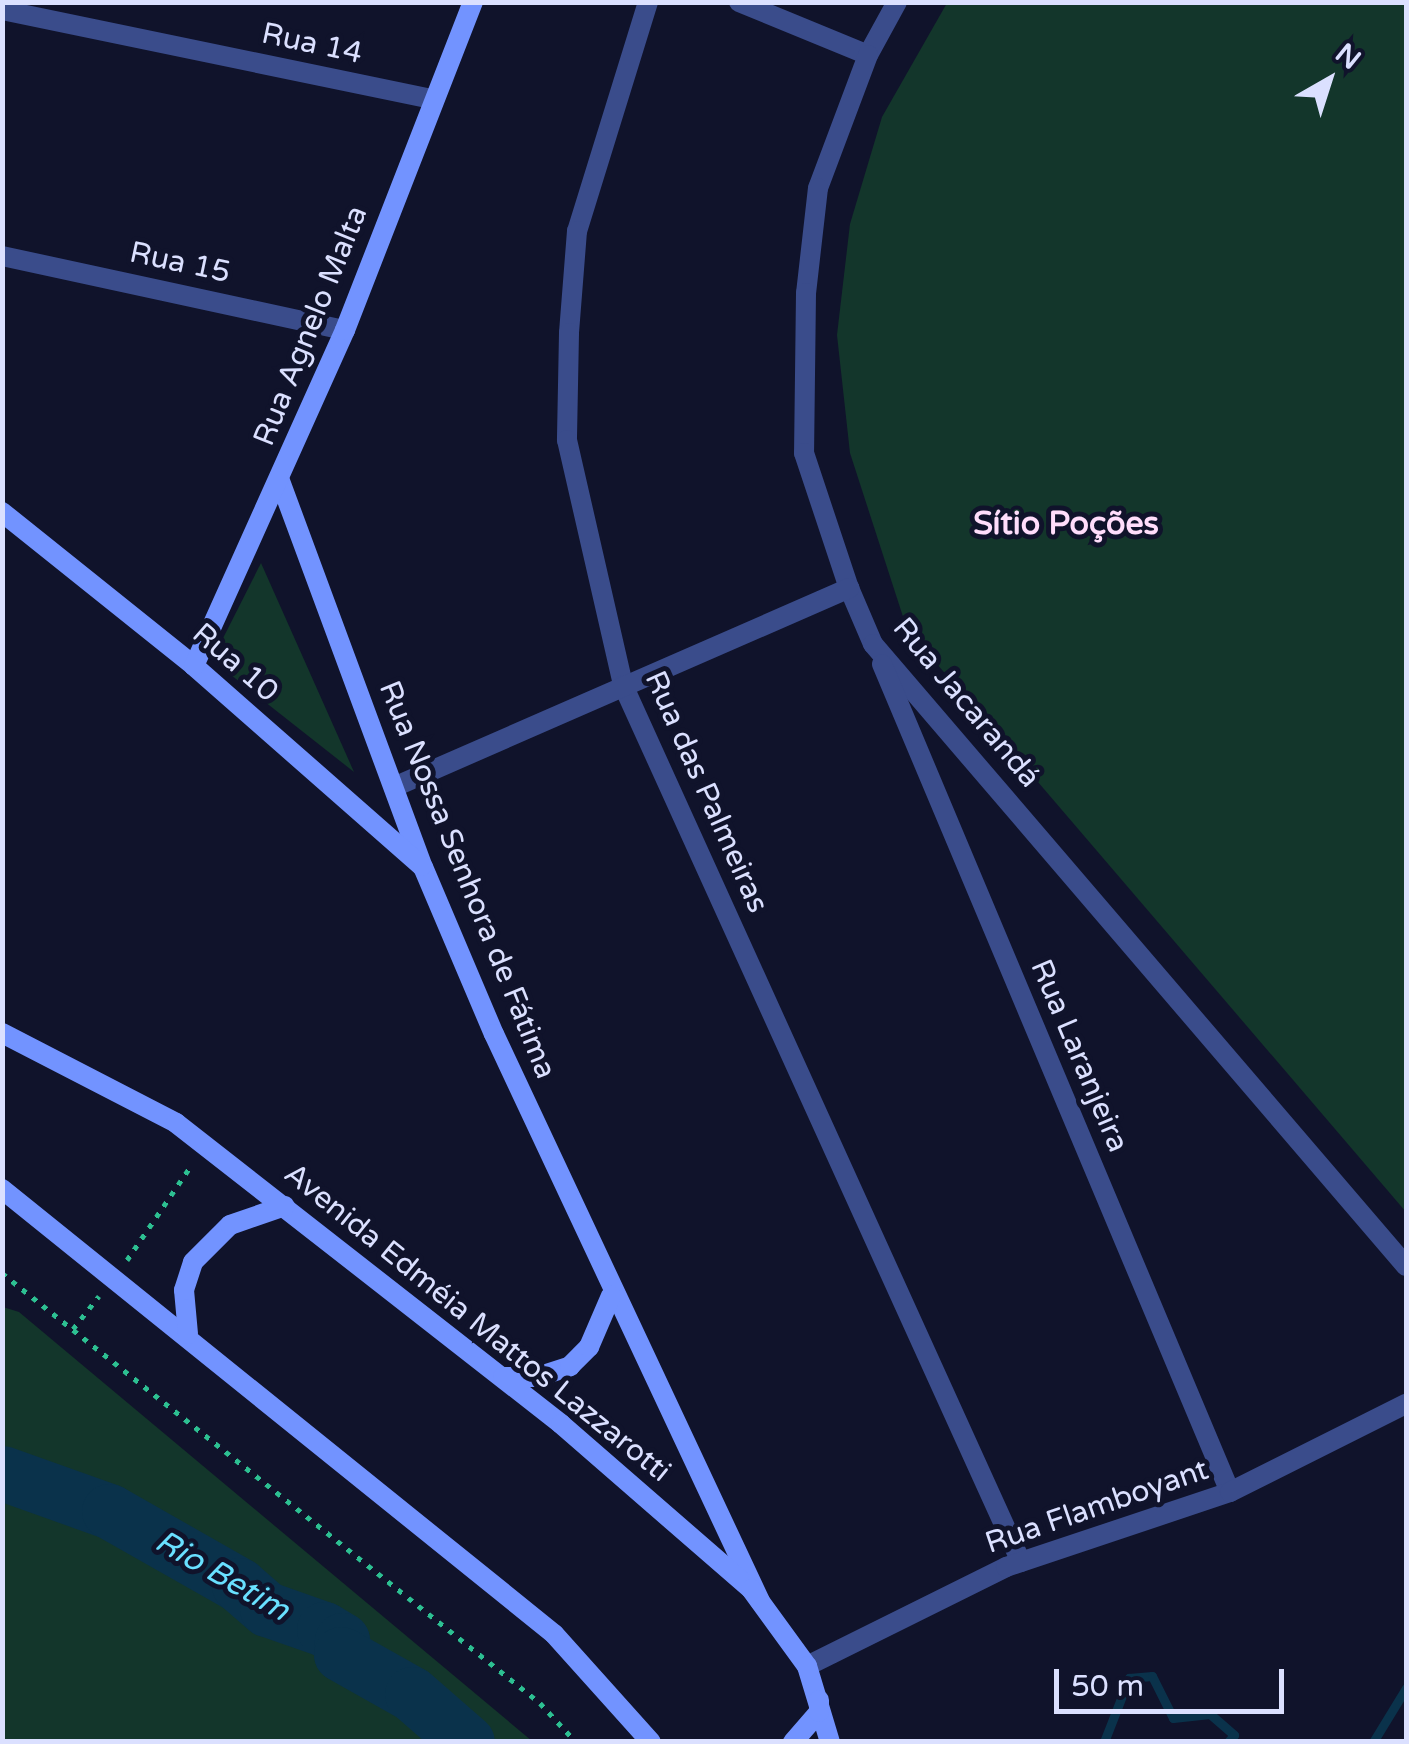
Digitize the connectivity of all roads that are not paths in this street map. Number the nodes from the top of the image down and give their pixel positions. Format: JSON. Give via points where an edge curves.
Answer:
{"nodes":[{"id":1,"x":473,"y":2,"type":"edge"},
{"id":2,"x":648,"y":2,"type":"edge"},
{"id":3,"x":740,"y":2,"type":"edge"},
{"id":4,"x":897,"y":2,"type":"edge"},
{"id":5,"x":2,"y":10,"type":"edge"},
{"id":6,"x":868,"y":54,"type":"junction"},
{"id":7,"x":433,"y":99,"type":"junction"},
{"id":8,"x":2,"y":256,"type":"edge"},
{"id":9,"x":345,"y":330,"type":"junction"},
{"id":10,"x":280,"y":481,"type":"junction"},
{"id":11,"x":2,"y":512,"type":"edge"},
{"id":12,"x":849,"y":588,"type":"junction"},
{"id":13,"x":873,"y":644,"type":"junction"},
{"id":14,"x":194,"y":666,"type":"junction"},
{"id":15,"x":623,"y":685,"type":"junction"},
{"id":16,"x":394,"y":787,"type":"junction"},
{"id":17,"x":423,"y":867,"type":"junction"},
{"id":18,"x":2,"y":1033,"type":"edge"},
{"id":19,"x":2,"y":1189,"type":"edge"},
{"id":20,"x":285,"y":1206,"type":"junction"},
{"id":21,"x":1406,"y":1266,"type":"edge"},
{"id":22,"x":611,"y":1296,"type":"junction"},
{"id":23,"x":188,"y":1334,"type":"junction"},
{"id":24,"x":502,"y":1377,"type":"junction"},
{"id":25,"x":1406,"y":1404,"type":"edge"},
{"id":26,"x":1230,"y":1492,"type":"junction"},
{"id":27,"x":1021,"y":1562,"type":"junction"},
{"id":28,"x":760,"y":1602,"type":"junction"},
{"id":29,"x":806,"y":1666,"type":"junction"},
{"id":30,"x":818,"y":1700,"type":"junction"},
{"id":31,"x":652,"y":1742,"type":"edge"},
{"id":32,"x":793,"y":1742,"type":"edge"},
{"id":33,"x":830,"y":1742,"type":"edge"}],
"edges":[{"from":1,"to":7,"type":"street","name":"Rua Agnelo Malta"},
{"from":2,"to":15,"type":"street","name":"Rua das Palmeiras","via":[[576,231],[569,333],[568,440]]},
{"from":3,"to":6,"type":"street"},
{"from":4,"to":6,"type":"street","name":"Rua Jacarandá"},
{"from":5,"to":7,"type":"street","name":"Rua 14"},
{"from":6,"to":12,"type":"street","name":"Rua Jacarandá","via":[[818,188],[806,292],[804,453]]},
{"from":7,"to":9,"type":"street","name":"Rua Agnelo Malta"},
{"from":8,"to":9,"type":"street","name":"Rua 15"},
{"from":9,"to":10,"type":"street","name":"Rua Agnelo Malta"},
{"from":10,"to":14,"type":"street","name":"Rua Agnelo Malta"},
{"from":10,"to":16,"type":"street","name":"Rua Nossa Senhora de Fátima"},
{"from":11,"to":14,"type":"street","name":"Rua 10"},
{"from":12,"to":13,"type":"street","name":"Rua Jacarandá"},
{"from":12,"to":15,"type":"street"},
{"from":13,"to":21,"type":"street","name":"Rua Jacarandá"},
{"from":13,"to":26,"type":"street","name":"Rua Laranjeira"},
{"from":14,"to":17,"type":"street","name":"Rua 10"},
{"from":15,"to":16,"type":"street"},
{"from":15,"to":27,"type":"street","name":"Rua das Palmeiras"},
{"from":16,"to":17,"type":"street","name":"Rua Nossa Senhora de Fátima"},
{"from":17,"to":22,"type":"street","name":"Rua Nossa Senhora de Fátima"},
{"from":18,"to":20,"type":"street","name":"Avenida Edméia Mattos Lazzarotti","via":[[206,1145]]},
{"from":19,"to":23,"type":"street"},
{"from":20,"to":23,"type":"street","via":[[230,1225],[193,1262],[184,1290]]},
{"from":20,"to":24,"type":"street","name":"Avenida Edméia Mattos Lazzarotti"},
{"from":22,"to":24,"type":"street","via":[[589,1347],[570,1366]]},
{"from":22,"to":28,"type":"street","name":"Rua Nossa Senhora de Fátima"},
{"from":23,"to":31,"type":"street","via":[[554,1634]]},
{"from":24,"to":28,"type":"street","name":"Avenida Edméia Mattos Lazzarotti"},
{"from":25,"to":26,"type":"street","name":"Rua Flamboyant"},
{"from":26,"to":27,"type":"street","name":"Rua Flamboyant"},
{"from":27,"to":29,"type":"street","name":"Rua Flamboyant"},
{"from":28,"to":29,"type":"street","name":"Avenida Edméia Mattos Lazzarotti"},
{"from":29,"to":30,"type":"street","name":"Avenida Edméia Mattos Lazzarotti"},
{"from":30,"to":32,"type":"street","via":[[819,1712]]},
{"from":30,"to":33,"type":"street","name":"Avenida Edméia Mattos Lazzarotti"}]}
